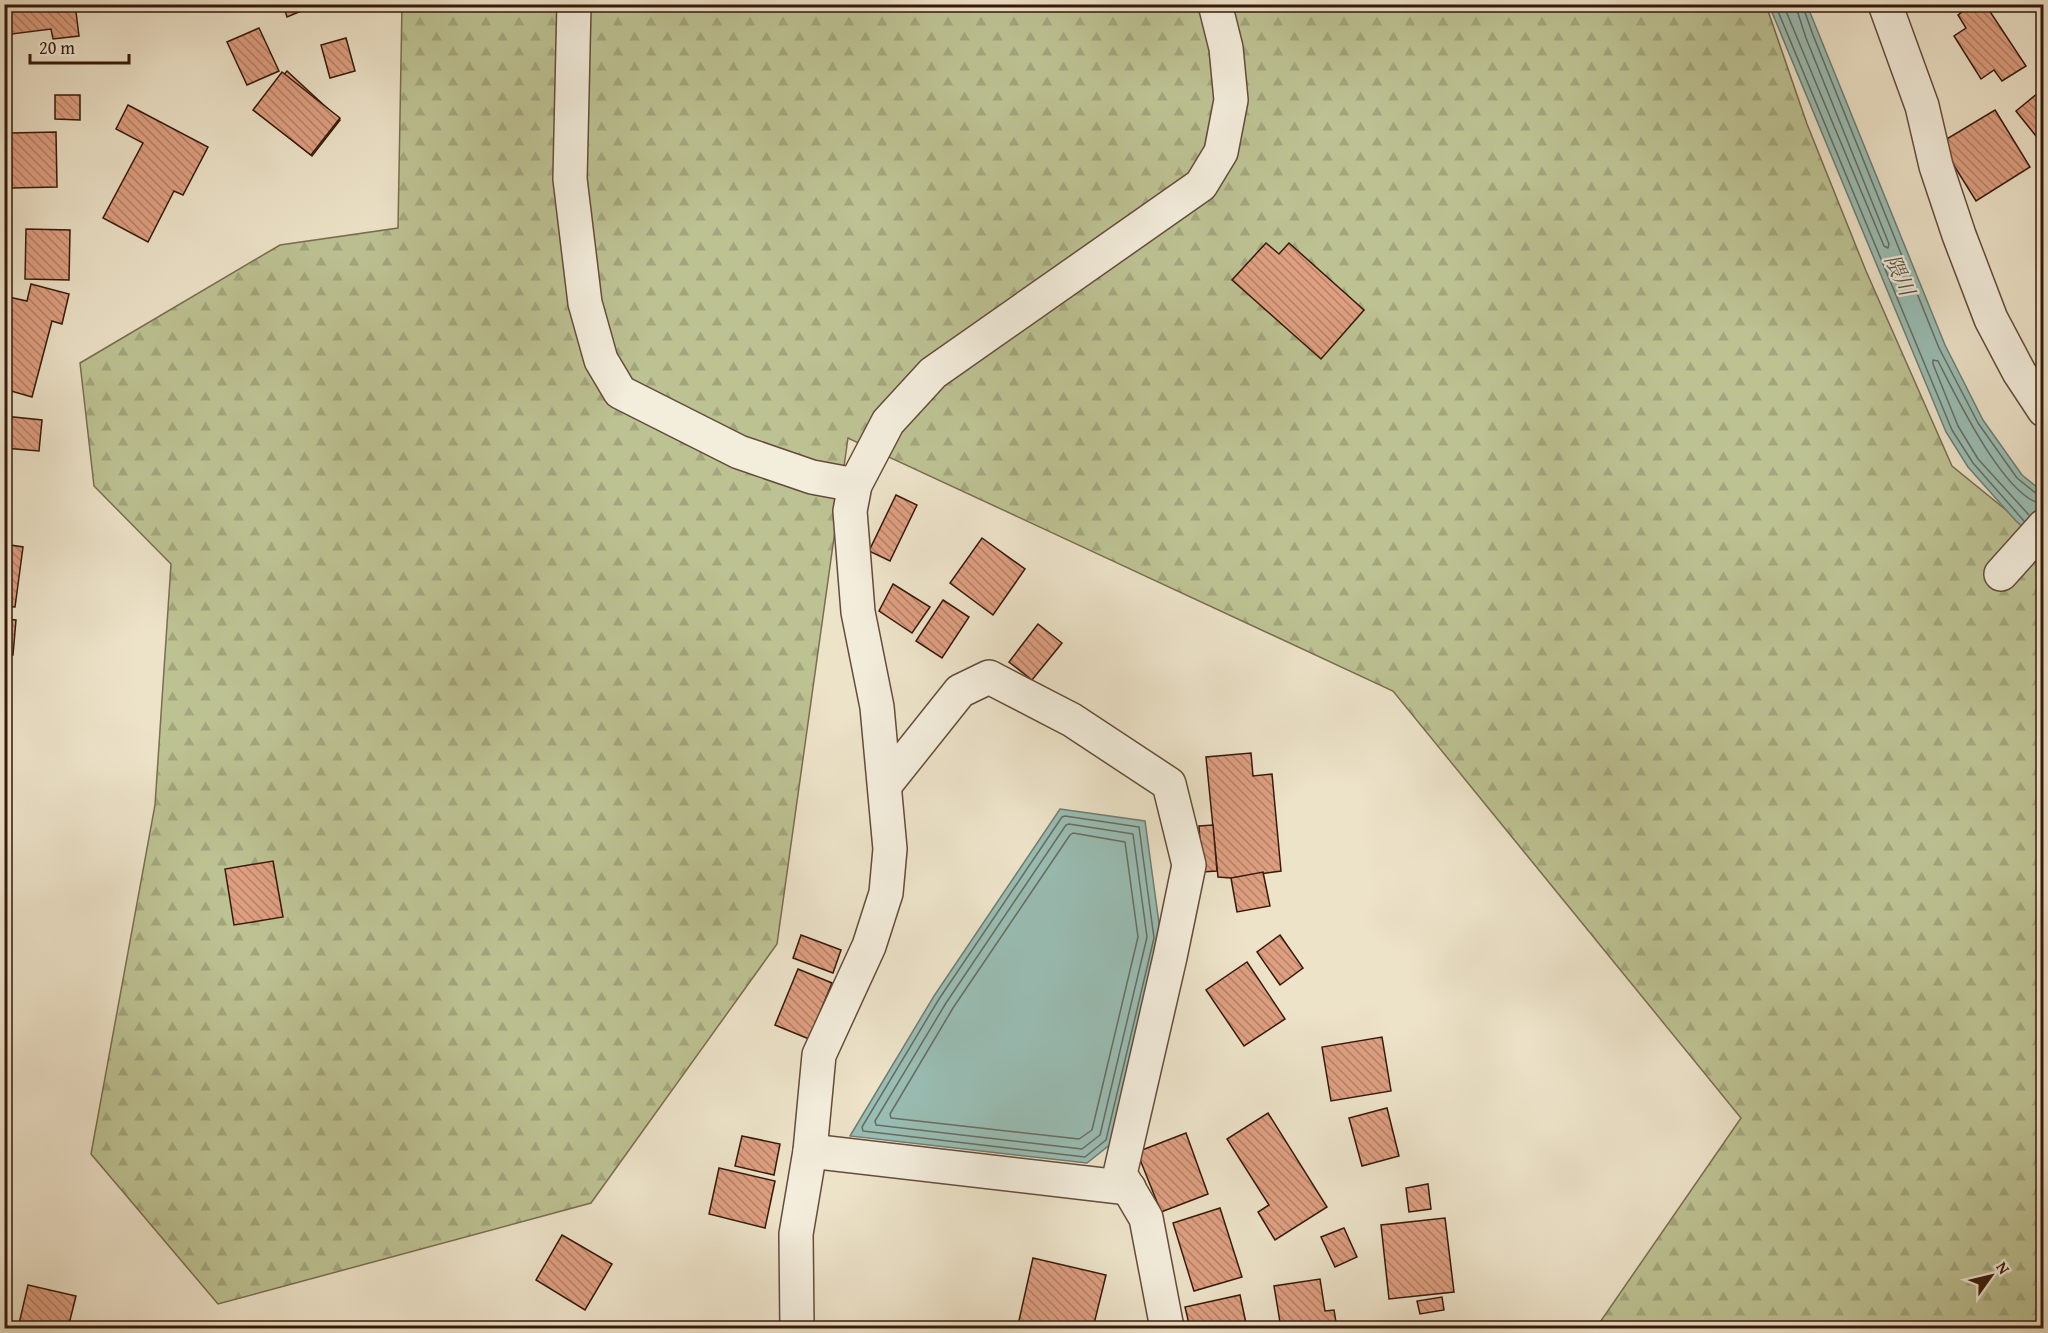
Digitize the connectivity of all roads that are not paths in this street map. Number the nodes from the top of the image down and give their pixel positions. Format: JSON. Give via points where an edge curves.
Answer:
{"nodes":[{"id":1,"x":574,"y":4,"type":"edge"},
{"id":2,"x":1215,"y":4,"type":"edge"},
{"id":3,"x":1885,"y":4,"type":"edge"},
{"id":4,"x":1899,"y":4,"type":"edge"},
{"id":5,"x":1922,"y":106,"type":"junction"},
{"id":6,"x":2043,"y":410,"type":"edge"},
{"id":7,"x":855,"y":485,"type":"junction"},
{"id":8,"x":2043,"y":526,"type":"edge"},
{"id":9,"x":2001,"y":574,"type":"dead end"},
{"id":10,"x":885,"y":785,"type":"junction"},
{"id":11,"x":810,"y":1152,"type":"junction"},
{"id":12,"x":1129,"y":1188,"type":"junction"},
{"id":13,"x":797,"y":1329,"type":"edge"},
{"id":14,"x":1167,"y":1329,"type":"edge"}],
"edges":[{"from":1,"to":7,"type":"street","via":[[570,179],[585,303],[601,360],[620,392],[739,452],[812,477]]},
{"from":2,"to":7,"type":"street","via":[[1226,48],[1231,100],[1221,152],[1202,184],[933,373],[888,422]]},
{"from":3,"to":5,"type":"street"},
{"from":4,"to":5,"type":"street","via":[[1929,83]]},
{"from":5,"to":6,"type":"street","via":[[1936,166],[1991,319]]},
{"from":7,"to":10,"type":"street","via":[[850,511],[858,612],[877,707]]},
{"from":8,"to":9,"type":"street"},
{"from":10,"to":11,"type":"street","via":[[890,849],[886,893],[869,946],[819,1055]]},
{"from":10,"to":12,"type":"street","via":[[960,692],[989,677],[1071,720],[1169,784],[1189,865],[1120,1174]]},
{"from":11,"to":12,"type":"street"},
{"from":11,"to":13,"type":"street","via":[[796,1234]]},
{"from":12,"to":14,"type":"street","via":[[1146,1218]]}]}
